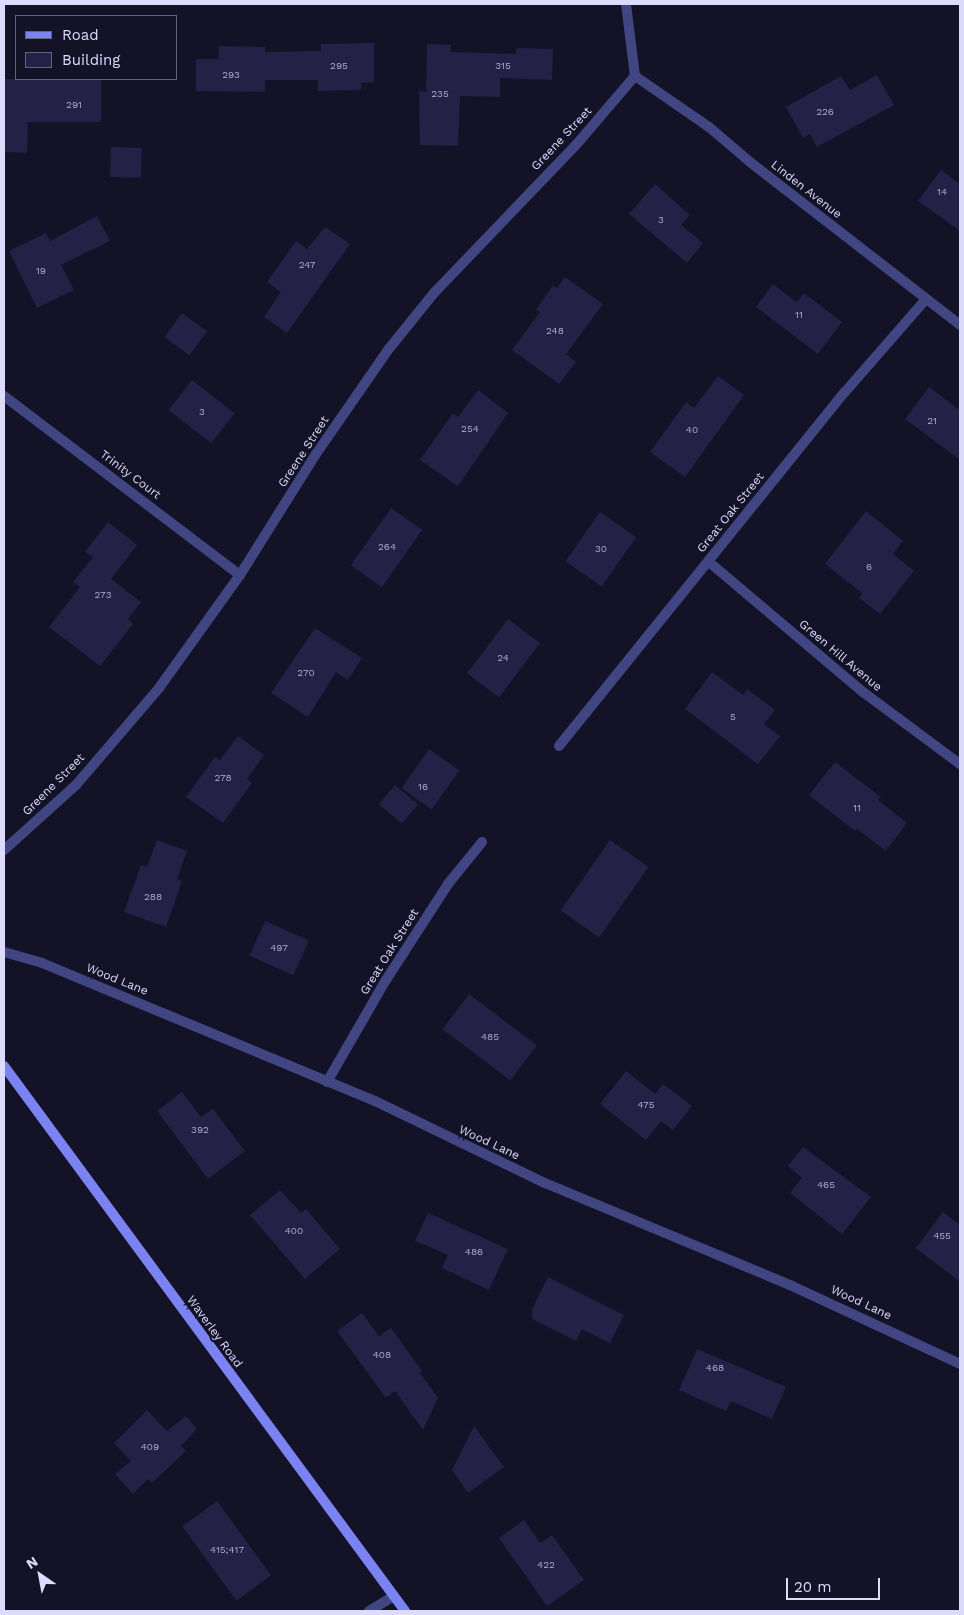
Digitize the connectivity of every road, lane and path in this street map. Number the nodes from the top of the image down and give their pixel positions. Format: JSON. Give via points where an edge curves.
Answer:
{"nodes":[{"id":1,"x":626,"y":4,"type":"edge"},
{"id":2,"x":635,"y":76,"type":"junction"},
{"id":3,"x":926,"y":299,"type":"junction"},
{"id":4,"x":960,"y":325,"type":"edge"},
{"id":5,"x":4,"y":396,"type":"edge"},
{"id":6,"x":709,"y":562,"type":"junction"},
{"id":7,"x":240,"y":575,"type":"junction"},
{"id":8,"x":559,"y":746,"type":"dead end"},
{"id":9,"x":960,"y":764,"type":"edge"},
{"id":10,"x":482,"y":842,"type":"dead end"},
{"id":11,"x":4,"y":850,"type":"edge"},
{"id":12,"x":4,"y":952,"type":"edge"},
{"id":13,"x":4,"y":1066,"type":"edge"},
{"id":14,"x":327,"y":1082,"type":"junction"},
{"id":15,"x":960,"y":1364,"type":"edge"},
{"id":16,"x":394,"y":1596,"type":"junction"},
{"id":17,"x":369,"y":1611,"type":"edge"},
{"id":18,"x":405,"y":1611,"type":"edge"}],
"edges":[{"from":1,"to":2,"type":"street"},
{"from":2,"to":3,"type":"street","name":"Linden Avenue","via":[[709,126],[750,162]]},
{"from":2,"to":7,"type":"street","name":"Greene Street","via":[[576,145],[434,294],[388,350],[316,454]]},
{"from":3,"to":4,"type":"street","name":"Linden Avenue"},
{"from":3,"to":6,"type":"street","name":"Great Oak Street","via":[[845,392]]},
{"from":5,"to":7,"type":"street","name":"Trinity Court"},
{"from":6,"to":8,"type":"street","name":"Great Oak Street"},
{"from":6,"to":9,"type":"street","name":"Green Hill Avenue","via":[[863,692]]},
{"from":7,"to":11,"type":"street","name":"Greene Street","via":[[180,660],[76,785]]},
{"from":10,"to":14,"type":"street","name":"Great Oak Street","via":[[448,884],[386,980]]},
{"from":12,"to":14,"type":"street","name":"Wood Lane","via":[[42,963]]},
{"from":13,"to":16,"type":"main road","name":"Waverley Road"},
{"from":14,"to":15,"type":"street","name":"Wood Lane","via":[[375,1101],[545,1183],[852,1312]]},
{"from":16,"to":17,"type":"street"},
{"from":16,"to":18,"type":"main road","name":"Waverley Road"}]}
